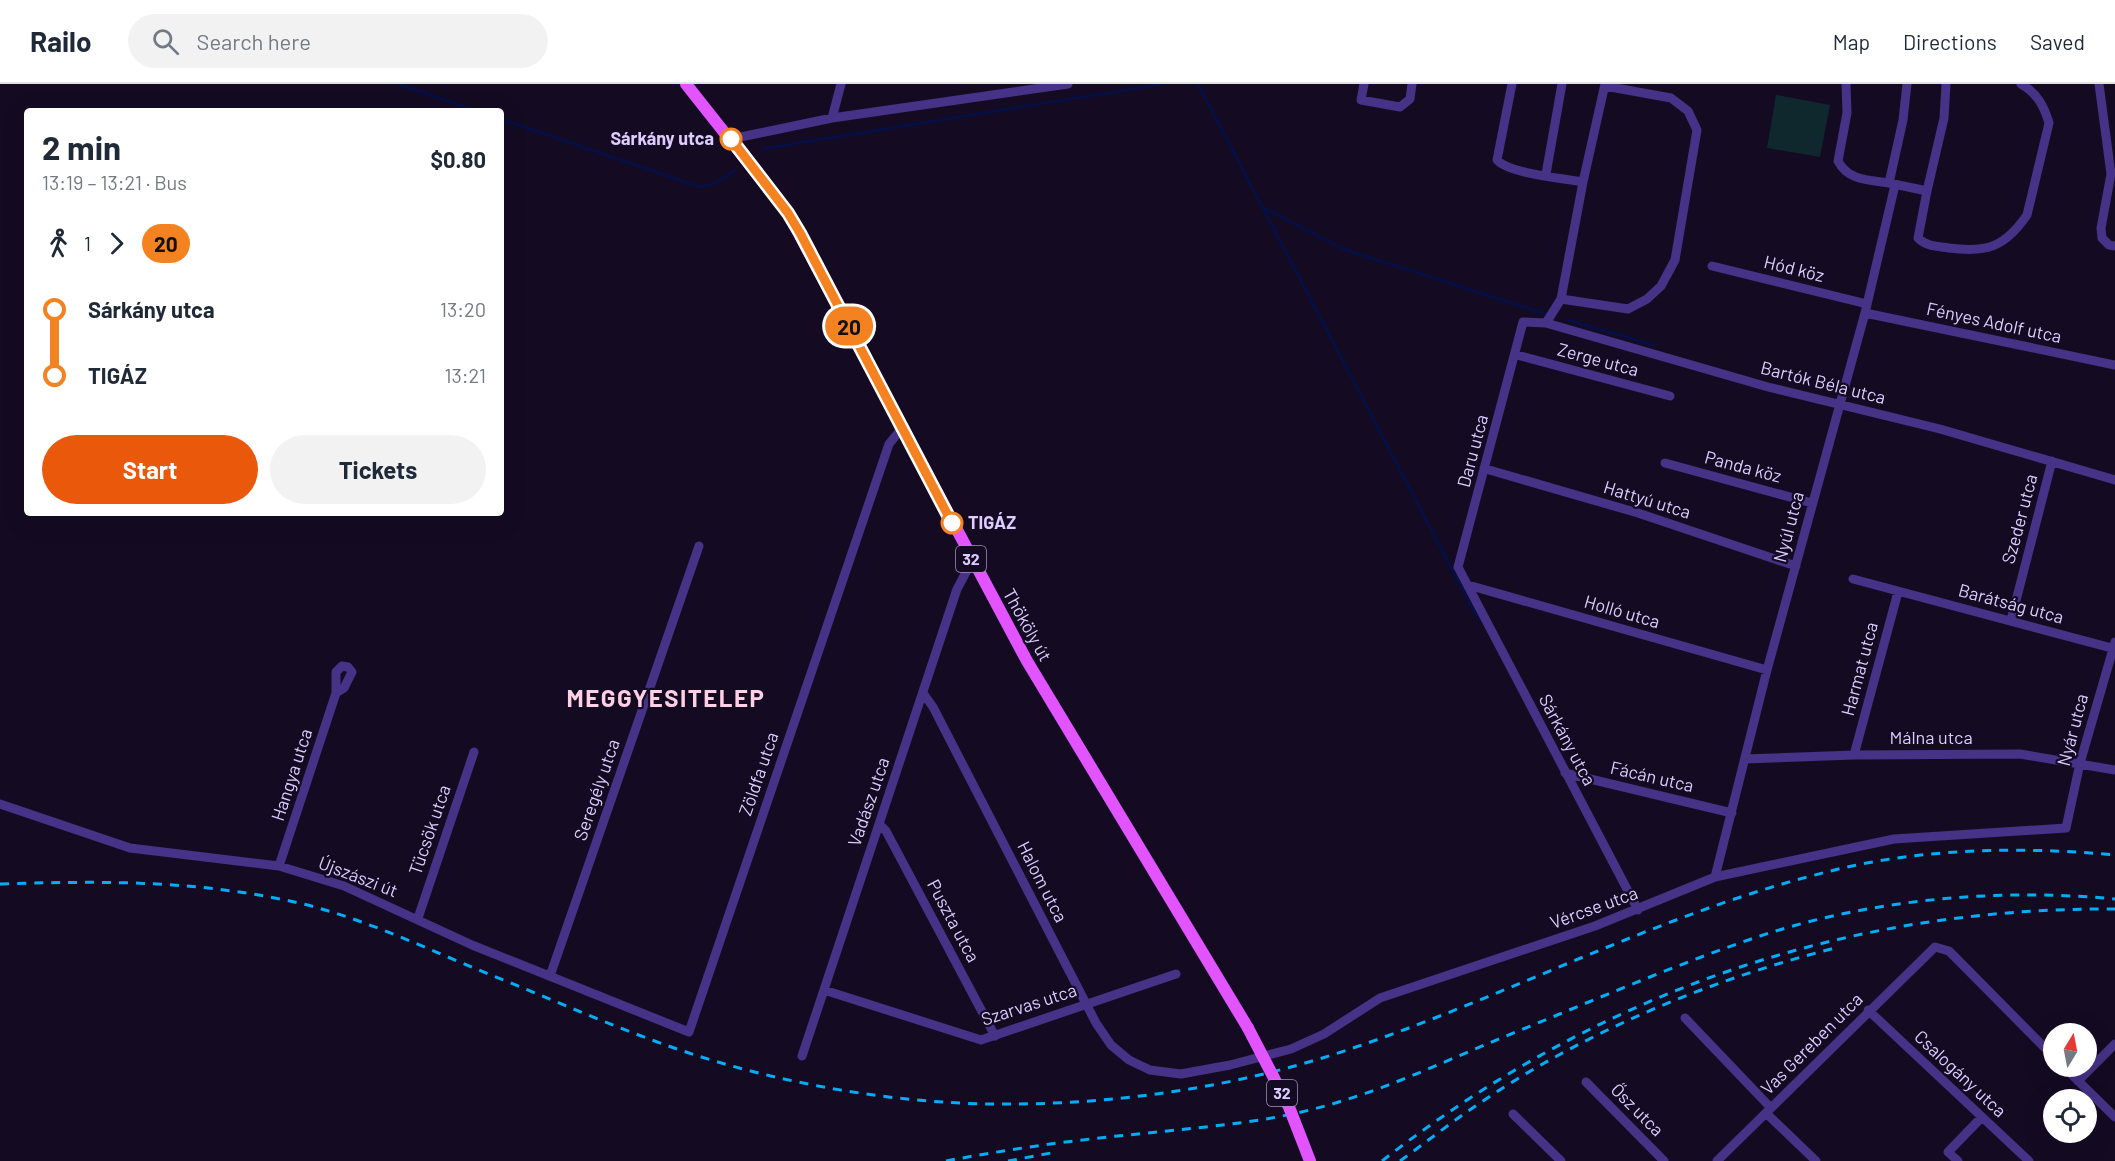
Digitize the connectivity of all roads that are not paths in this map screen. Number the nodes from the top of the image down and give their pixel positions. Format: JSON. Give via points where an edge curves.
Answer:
{"nodes":[{"id":1,"x":686,"y":84,"type":"edge"},
{"id":2,"x":841,"y":84,"type":"edge"},
{"id":3,"x":1068,"y":84,"type":"edge"},
{"id":4,"x":1364,"y":84,"type":"edge"},
{"id":5,"x":1412,"y":84,"type":"edge"},
{"id":6,"x":1512,"y":84,"type":"edge"},
{"id":7,"x":1562,"y":84,"type":"edge"},
{"id":8,"x":1846,"y":84,"type":"edge"},
{"id":9,"x":1906,"y":84,"type":"edge"},
{"id":10,"x":1946,"y":84,"type":"edge"},
{"id":11,"x":2022,"y":84,"type":"edge"},
{"id":12,"x":2098,"y":84,"type":"edge"},
{"id":13,"x":1605,"y":85,"type":"edge"},
{"id":14,"x":998,"y":89,"type":"edge"},
{"id":15,"x":832,"y":118,"type":"junction"},
{"id":16,"x":731,"y":139,"type":"junction"},
{"id":17,"x":1546,"y":174,"type":"junction"},
{"id":18,"x":1583,"y":182,"type":"junction"},
{"id":19,"x":1892,"y":184,"type":"junction"},
{"id":20,"x":1927,"y":191,"type":"junction"},
{"id":21,"x":2115,"y":246,"type":"edge"},
{"id":22,"x":1712,"y":266,"type":"dead end"},
{"id":23,"x":1561,"y":299,"type":"junction"},
{"id":24,"x":1866,"y":309,"type":"junction"},
{"id":25,"x":1523,"y":322,"type":"joint"},
{"id":26,"x":1546,"y":323,"type":"junction"},
{"id":27,"x":1516,"y":355,"type":"junction"},
{"id":28,"x":2115,"y":365,"type":"edge"},
{"id":29,"x":1670,"y":396,"type":"dead end"},
{"id":30,"x":1840,"y":404,"type":"junction"},
{"id":31,"x":902,"y":428,"type":"junction"},
{"id":32,"x":2052,"y":461,"type":"junction"},
{"id":33,"x":1665,"y":463,"type":"dead end"},
{"id":34,"x":1486,"y":469,"type":"junction"},
{"id":35,"x":2115,"y":480,"type":"edge"},
{"id":36,"x":1812,"y":503,"type":"junction"},
{"id":37,"x":699,"y":546,"type":"dead end"},
{"id":38,"x":972,"y":561,"type":"junction"},
{"id":39,"x":1796,"y":566,"type":"junction"},
{"id":40,"x":1853,"y":579,"type":"dead end"},
{"id":41,"x":1468,"y":585,"type":"junction"},
{"id":42,"x":1898,"y":592,"type":"junction"},
{"id":43,"x":2011,"y":620,"type":"junction"},
{"id":44,"x":2114,"y":647,"type":"edge"},
{"id":45,"x":1767,"y":670,"type":"junction"},
{"id":46,"x":336,"y":693,"type":"dead end"},
{"id":47,"x":923,"y":693,"type":"junction"},
{"id":48,"x":474,"y":752,"type":"dead end"},
{"id":49,"x":1854,"y":755,"type":"junction"},
{"id":50,"x":1745,"y":759,"type":"junction"},
{"id":51,"x":2080,"y":763,"type":"junction"},
{"id":52,"x":2115,"y":770,"type":"edge"},
{"id":53,"x":1565,"y":773,"type":"junction"},
{"id":54,"x":0,"y":804,"type":"edge"},
{"id":55,"x":1732,"y":813,"type":"junction"},
{"id":56,"x":879,"y":824,"type":"junction"},
{"id":57,"x":2066,"y":828,"type":"joint"},
{"id":58,"x":279,"y":867,"type":"junction"},
{"id":59,"x":1715,"y":877,"type":"junction"},
{"id":60,"x":1638,"y":910,"type":"junction"},
{"id":61,"x":418,"y":918,"type":"junction"},
{"id":62,"x":1176,"y":974,"type":"dead end"},
{"id":63,"x":550,"y":976,"type":"junction"},
{"id":64,"x":824,"y":990,"type":"junction"},
{"id":65,"x":1086,"y":1004,"type":"junction"},
{"id":66,"x":1869,"y":1010,"type":"junction"},
{"id":67,"x":1686,"y":1018,"type":"dead end"},
{"id":68,"x":689,"y":1032,"type":"joint"},
{"id":69,"x":995,"y":1036,"type":"junction"},
{"id":70,"x":2115,"y":1044,"type":"edge"},
{"id":71,"x":2043,"y":1046,"type":"edge"},
{"id":72,"x":802,"y":1056,"type":"dead end"},
{"id":73,"x":1150,"y":1070,"type":"joint"},
{"id":74,"x":2074,"y":1077,"type":"edge"},
{"id":75,"x":2078,"y":1081,"type":"junction"},
{"id":76,"x":1586,"y":1082,"type":"dead end"},
{"id":77,"x":1768,"y":1110,"type":"junction"},
{"id":78,"x":1513,"y":1114,"type":"dead end"},
{"id":79,"x":1982,"y":1117,"type":"junction"},
{"id":80,"x":2115,"y":1117,"type":"edge"},
{"id":81,"x":1310,"y":1161,"type":"edge"},
{"id":82,"x":1561,"y":1161,"type":"edge"},
{"id":83,"x":1664,"y":1161,"type":"edge"},
{"id":84,"x":1717,"y":1161,"type":"edge"},
{"id":85,"x":1815,"y":1161,"type":"edge"},
{"id":86,"x":1958,"y":1161,"type":"edge"},
{"id":87,"x":2029,"y":1161,"type":"edge"}],
"edges":[{"from":1,"to":16,"type":"main road","name":"Thököly út","number":"32"},
{"from":2,"to":15,"type":"street"},
{"from":3,"to":14,"type":"street"},
{"from":4,"to":5,"type":"street","via":[[1361,100],[1400,107],[1410,99]]},
{"from":6,"to":17,"type":"street","via":[[1497,160],[1517,170]]},
{"from":7,"to":17,"type":"street"},
{"from":8,"to":19,"type":"street","via":[[1847,113],[1838,161],[1855,178]]},
{"from":9,"to":19,"type":"street","name":"Nyúl utca"},
{"from":10,"to":20,"type":"street","via":[[1944,118]]},
{"from":11,"to":20,"type":"street","via":[[2037,97],[2049,123],[2030,204],[2020,224],[1984,250],[1929,245],[1918,238]]},
{"from":12,"to":21,"type":"street","via":[[2111,174],[2102,238]]},
{"from":13,"to":18,"type":"street"},
{"from":13,"to":23,"type":"street","via":[[1671,98],[1688,111],[1698,130],[1675,260],[1661,286],[1628,309]]},
{"from":14,"to":15,"type":"street"},
{"from":15,"to":16,"type":"street"},
{"from":16,"to":31,"type":"main road","name":"Thököly út","number":"32","via":[[788,213]]},
{"from":17,"to":18,"type":"street"},
{"from":18,"to":23,"type":"street"},
{"from":19,"to":20,"type":"street"},
{"from":19,"to":24,"type":"street","name":"Nyúl utca"},
{"from":22,"to":24,"type":"street","name":"Hód köz"},
{"from":23,"to":26,"type":"street"},
{"from":24,"to":28,"type":"street","name":"Fényes Adolf utca"},
{"from":24,"to":30,"type":"street","name":"Nyúl utca"},
{"from":25,"to":26,"type":"street","name":"Bartók Béla utca"},
{"from":25,"to":27,"type":"street","name":"Daru utca"},
{"from":26,"to":30,"type":"street","name":"Bartók Béla utca"},
{"from":27,"to":29,"type":"street","name":"Zerge utca"},
{"from":27,"to":34,"type":"street","name":"Daru utca"},
{"from":30,"to":32,"type":"street","name":"Bartók Béla utca"},
{"from":30,"to":36,"type":"street","name":"Nyúl utca"},
{"from":31,"to":38,"type":"main road","name":"Thököly út","number":"32"},
{"from":31,"to":68,"type":"street","name":"Zöldfa utca","via":[[889,444]]},
{"from":32,"to":35,"type":"street","name":"Bartók Béla utca"},
{"from":32,"to":43,"type":"street","name":"Szeder utca"},
{"from":33,"to":36,"type":"street","name":"Panda köz"},
{"from":34,"to":39,"type":"street","name":"Hattyú utca","via":[[1638,513]]},
{"from":34,"to":41,"type":"street","name":"Daru utca","via":[[1459,554],[1458,567]]},
{"from":36,"to":39,"type":"street","name":"Nyúl utca"},
{"from":37,"to":63,"type":"street","name":"Seregély utca"},
{"from":38,"to":47,"type":"street","name":"Vadász utca","via":[[957,589]]},
{"from":38,"to":81,"type":"main road","name":"Thököly út","number":"32","bridge":true,"via":[[1026,661],[1248,1028],[1289,1107]]},
{"from":39,"to":45,"type":"street","name":"Nyúl utca"},
{"from":40,"to":42,"type":"street","name":"Barátság utca"},
{"from":41,"to":45,"type":"street","name":"Holló utca"},
{"from":41,"to":53,"type":"street","name":"Sárkány utca"},
{"from":42,"to":43,"type":"street","name":"Barátság utca"},
{"from":42,"to":49,"type":"street","name":"Harmat utca"},
{"from":43,"to":44,"type":"street","name":"Barátság utca"},
{"from":44,"to":51,"type":"street","name":"Nyár utca"},
{"from":45,"to":50,"type":"street","name":"Nyúl utca"},
{"from":46,"to":58,"type":"street","name":"Hangya utca"},
{"from":47,"to":56,"type":"street","name":"Vadász utca"},
{"from":47,"to":65,"type":"street","name":"Halom utca"},
{"from":48,"to":61,"type":"street","name":"Tücsök utca"},
{"from":49,"to":50,"type":"street","name":"Málna utca"},
{"from":49,"to":51,"type":"street","name":"Málna utca","via":[[2020,754]]},
{"from":50,"to":55,"type":"street","name":"Nyúl utca"},
{"from":51,"to":52,"type":"street","name":"Málna utca"},
{"from":51,"to":57,"type":"street","name":"Nyár utca"},
{"from":53,"to":55,"type":"street","name":"Fácán utca"},
{"from":53,"to":60,"type":"street","name":"Sárkány utca"},
{"from":54,"to":58,"type":"street","name":"Újszászi út","via":[[130,848]]},
{"from":55,"to":59,"type":"street","name":"Nyúl utca"},
{"from":56,"to":64,"type":"street","name":"Vadász utca"},
{"from":56,"to":69,"type":"street","name":"Puszta utca"},
{"from":57,"to":59,"type":"street","name":"Vércse utca","via":[[1894,839]]},
{"from":58,"to":61,"type":"street","name":"Újszászi út","via":[[344,886]]},
{"from":59,"to":60,"type":"street","name":"Vércse utca"},
{"from":60,"to":73,"type":"street","name":"Vércse utca","via":[[1380,998],[1324,1034],[1292,1049],[1181,1074]]},
{"from":61,"to":63,"type":"street","name":"Újszászi út"},
{"from":62,"to":65,"type":"street","name":"Szarvas utca"},
{"from":63,"to":68,"type":"street","name":"Újszászi út"},
{"from":64,"to":69,"type":"street","name":"Szarvas utca","via":[[981,1040]]},
{"from":64,"to":72,"type":"street","name":"Vadász utca"},
{"from":65,"to":69,"type":"street","name":"Szarvas utca"},
{"from":65,"to":73,"type":"street","name":"Halom utca","via":[[1111,1045]]},
{"from":66,"to":71,"type":"street","name":"Vas Gereben utca","via":[[1930,950],[1942,948]]},
{"from":66,"to":77,"type":"street","name":"Vas Gereben utca"},
{"from":66,"to":79,"type":"street","name":"Csalogány utca"},
{"from":67,"to":77,"type":"street"},
{"from":70,"to":75,"type":"street"},
{"from":74,"to":75,"type":"street"},
{"from":75,"to":80,"type":"street"},
{"from":76,"to":83,"type":"street","name":"Ősz utca"},
{"from":77,"to":84,"type":"street","name":"Vas Gereben utca"},
{"from":77,"to":85,"type":"street"},
{"from":78,"to":82,"type":"street"},
{"from":79,"to":86,"type":"street","via":[[1948,1152]]},
{"from":79,"to":87,"type":"street","name":"Csalogány utca"}]}
